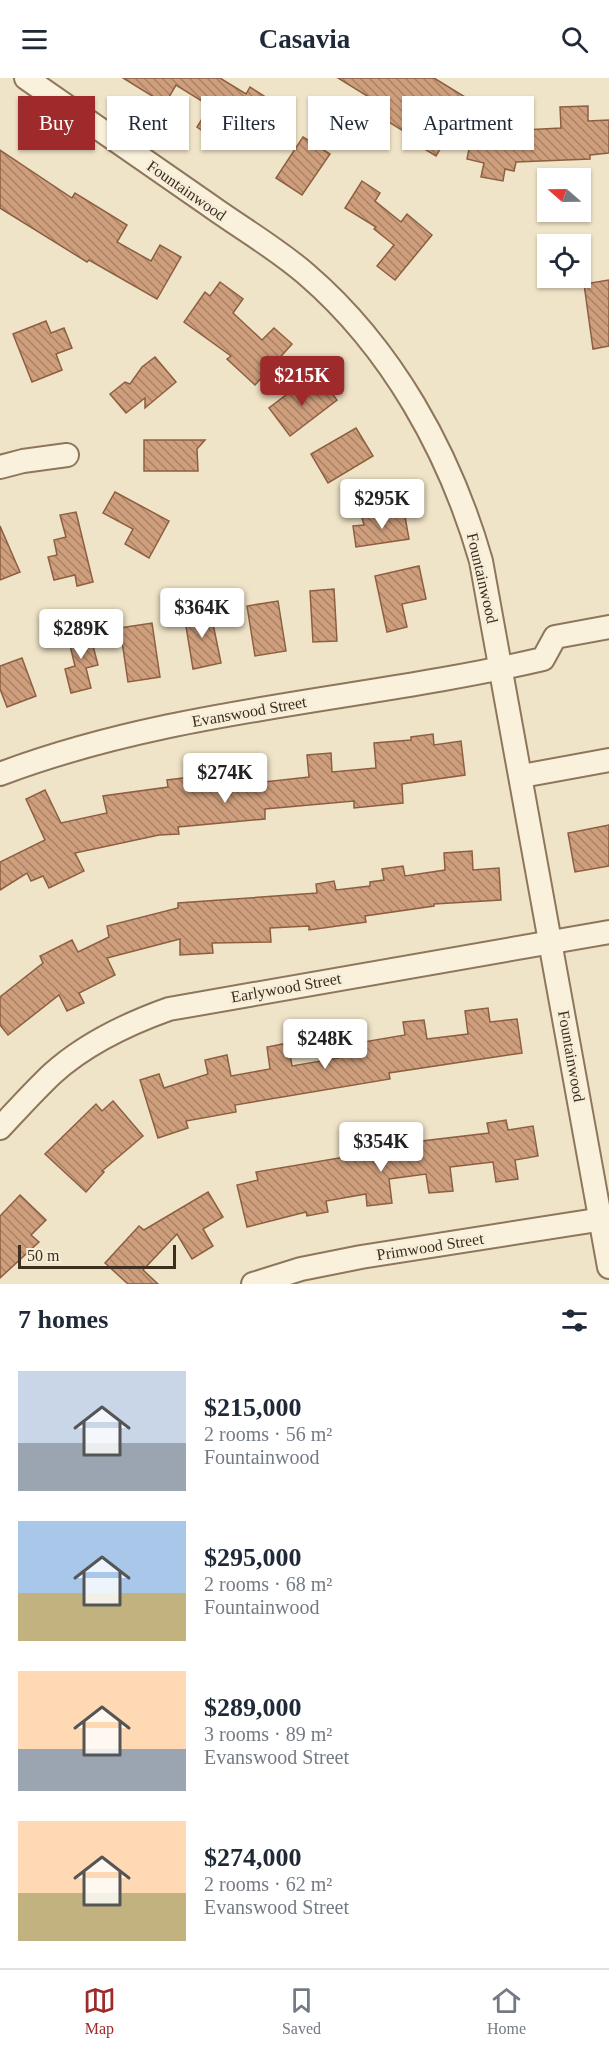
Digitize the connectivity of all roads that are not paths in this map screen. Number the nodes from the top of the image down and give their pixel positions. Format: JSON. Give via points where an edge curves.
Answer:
{"nodes":[{"id":1,"x":26,"y":78,"type":"edge"},
{"id":2,"x":68,"y":455,"type":"dead end"},
{"id":3,"x":0,"y":467,"type":"edge"},
{"id":4,"x":609,"y":627,"type":"edge"},
{"id":5,"x":502,"y":669,"type":"junction"},
{"id":6,"x":609,"y":760,"type":"edge"},
{"id":7,"x":0,"y":774,"type":"edge"},
{"id":8,"x":522,"y":776,"type":"junction"},
{"id":9,"x":609,"y":932,"type":"edge"},
{"id":10,"x":551,"y":942,"type":"junction"},
{"id":11,"x":0,"y":1128,"type":"edge"},
{"id":12,"x":605,"y":1218,"type":"edge"},
{"id":13,"x":609,"y":1267,"type":"edge"},
{"id":14,"x":253,"y":1284,"type":"edge"}],
"edges":[{"from":1,"to":5,"type":"street","name":"Fountainwood","via":[[306,274],[356,324],[401,383],[445,459],[482,561]]},
{"from":2,"to":3,"type":"street"},
{"from":4,"to":5,"type":"street","name":"Evanswood Street","via":[[555,637],[543,659]]},
{"from":5,"to":7,"type":"street","name":"Evanswood Street","via":[[157,728],[62,752]]},
{"from":5,"to":8,"type":"street","name":"Fountainwood"},
{"from":6,"to":8,"type":"street"},
{"from":8,"to":10,"type":"street","name":"Fountainwood"},
{"from":9,"to":10,"type":"street","name":"Earlywood Street"},
{"from":10,"to":11,"type":"street","name":"Earlywood Street","via":[[169,1009],[131,1022],[85,1049],[53,1073]]},
{"from":10,"to":12,"type":"street","name":"Fountainwood"},
{"from":12,"to":13,"type":"street","name":"Fountainwood"},
{"from":12,"to":14,"type":"street","name":"Primwood Street","via":[[361,1257]]}]}
